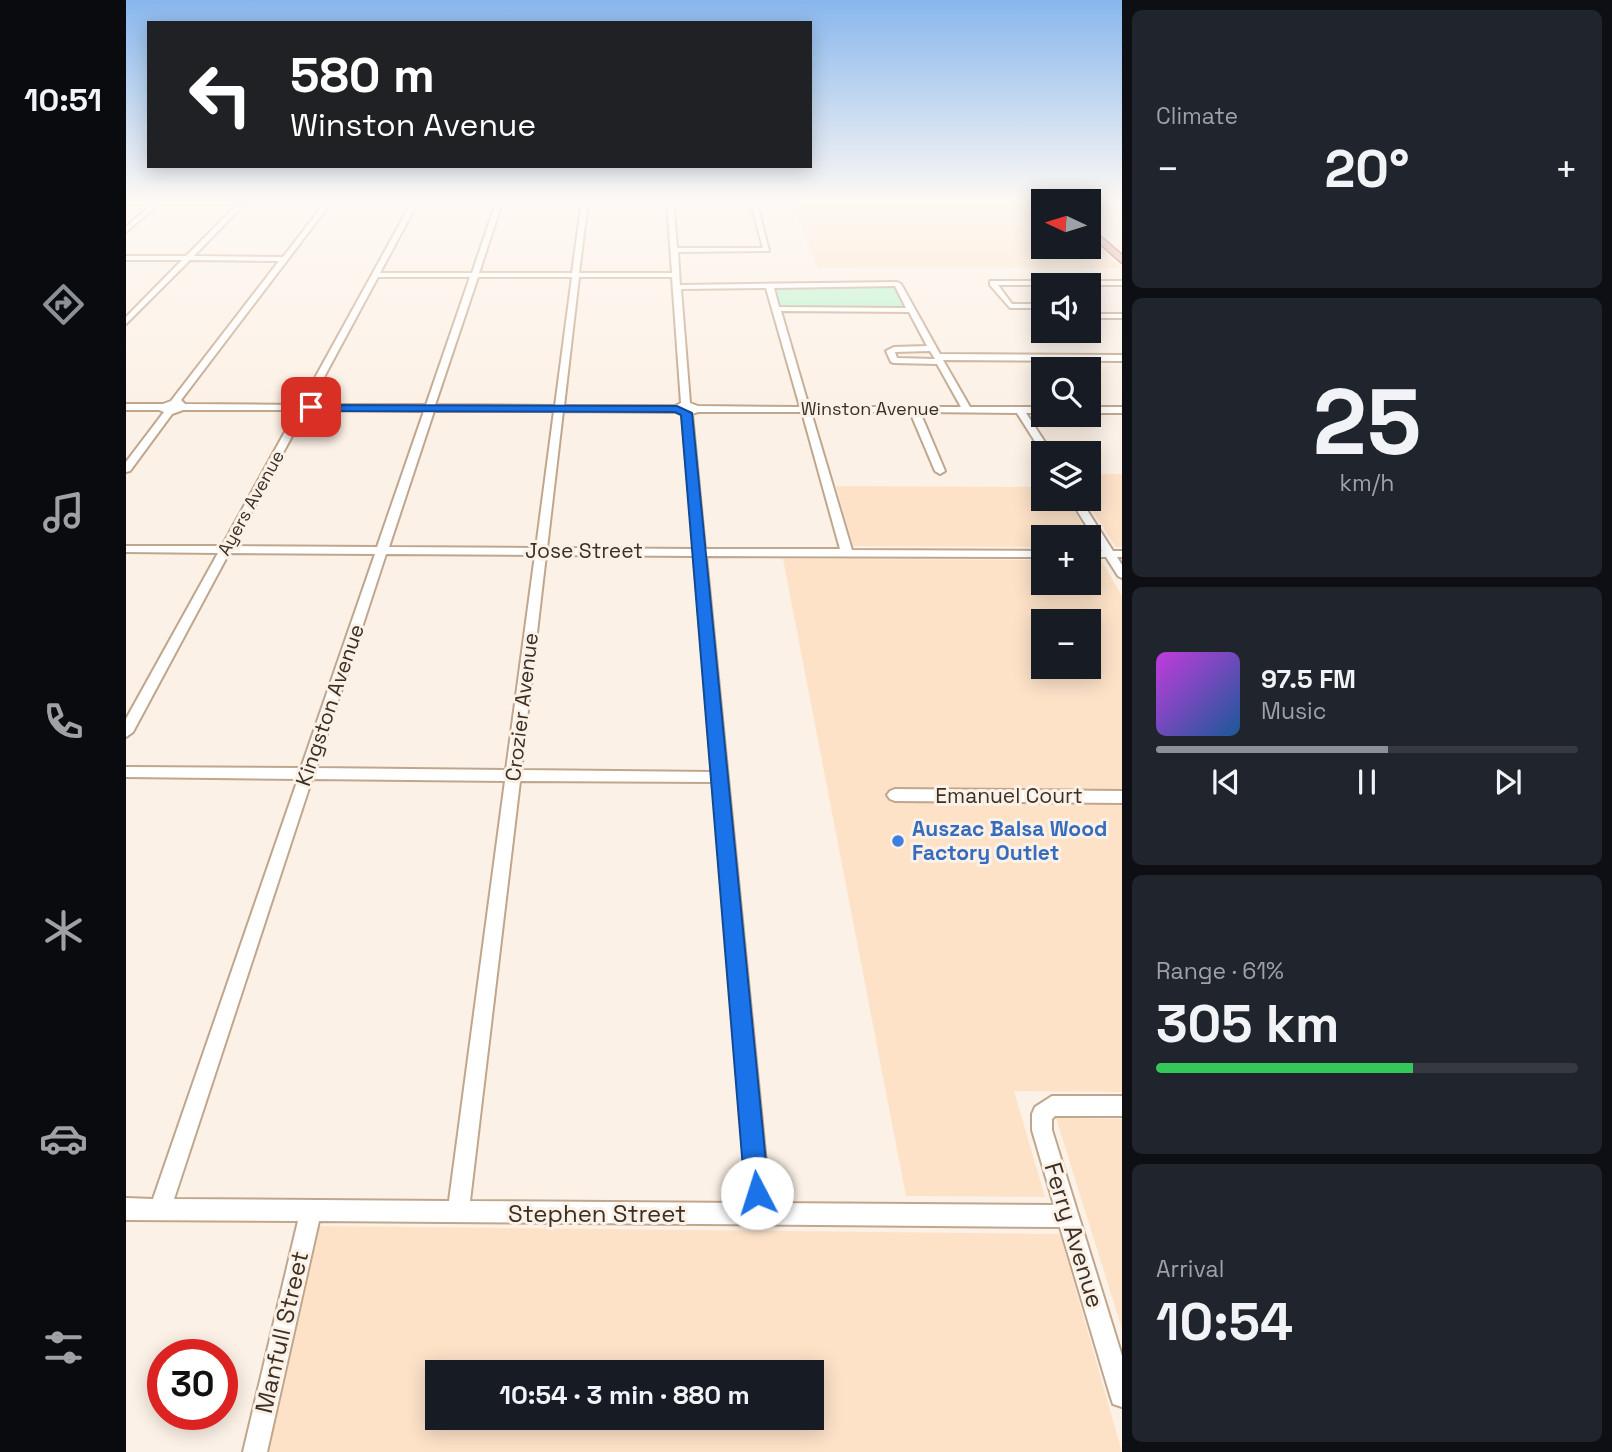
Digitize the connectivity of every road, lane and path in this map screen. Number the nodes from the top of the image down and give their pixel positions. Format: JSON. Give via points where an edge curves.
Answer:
{"nodes":[{"id":1,"x":179,"y":268,"type":"edge"},
{"id":2,"x":278,"y":268,"type":"edge"},
{"id":3,"x":379,"y":268,"type":"edge"},
{"id":4,"x":477,"y":268,"type":"edge"},
{"id":5,"x":577,"y":268,"type":"edge"},
{"id":6,"x":676,"y":268,"type":"edge"},
{"id":7,"x":375,"y":275,"type":"junction"},
{"id":8,"x":475,"y":275,"type":"junction"},
{"id":9,"x":576,"y":275,"type":"junction"},
{"id":10,"x":677,"y":275,"type":"junction"},
{"id":11,"x":1031,"y":283,"type":"edge"},
{"id":12,"x":1101,"y":283,"type":"edge"},
{"id":13,"x":1122,"y":283,"type":"edge"},
{"id":14,"x":769,"y":284,"type":"junction"},
{"id":15,"x":678,"y":287,"type":"junction"},
{"id":16,"x":1031,"y":306,"type":"edge"},
{"id":17,"x":777,"y":309,"type":"junction"},
{"id":18,"x":911,"y":310,"type":"junction"},
{"id":19,"x":1101,"y":316,"type":"edge"},
{"id":20,"x":1122,"y":316,"type":"edge"},
{"id":21,"x":126,"y":322,"type":"edge"},
{"id":22,"x":933,"y":348,"type":"junction"},
{"id":23,"x":1122,"y":358,"type":"edge"},
{"id":24,"x":939,"y":360,"type":"junction"},
{"id":25,"x":126,"y":407,"type":"edge"},
{"id":26,"x":172,"y":407,"type":"junction"},
{"id":27,"x":304,"y":407,"type":"junction"},
{"id":28,"x":430,"y":408,"type":"junction"},
{"id":29,"x":559,"y":408,"type":"junction"},
{"id":30,"x":687,"y":409,"type":"junction"},
{"id":31,"x":808,"y":409,"type":"junction"},
{"id":32,"x":914,"y":410,"type":"junction"},
{"id":33,"x":967,"y":410,"type":"junction"},
{"id":34,"x":1020,"y":410,"type":"junction"},
{"id":35,"x":1031,"y":410,"type":"edge"},
{"id":36,"x":1101,"y":410,"type":"edge"},
{"id":37,"x":1122,"y":410,"type":"edge"},
{"id":38,"x":1039,"y":441,"type":"edge"},
{"id":39,"x":126,"y":469,"type":"edge"},
{"id":40,"x":940,"y":471,"type":"dead end"},
{"id":41,"x":1084,"y":511,"type":"edge"},
{"id":42,"x":126,"y":549,"type":"edge"},
{"id":43,"x":226,"y":550,"type":"junction"},
{"id":44,"x":382,"y":550,"type":"junction"},
{"id":45,"x":541,"y":551,"type":"junction"},
{"id":46,"x":699,"y":552,"type":"junction"},
{"id":47,"x":847,"y":553,"type":"junction"},
{"id":48,"x":1031,"y":554,"type":"edge"},
{"id":49,"x":1116,"y":554,"type":"edge"},
{"id":50,"x":1122,"y":574,"type":"edge"},
{"id":51,"x":126,"y":732,"type":"edge"},
{"id":52,"x":126,"y":772,"type":"edge"},
{"id":53,"x":307,"y":774,"type":"junction"},
{"id":54,"x":513,"y":775,"type":"junction"},
{"id":55,"x":720,"y":777,"type":"junction"},
{"id":56,"x":895,"y":795,"type":"dead end"},
{"id":57,"x":1122,"y":797,"type":"edge"},
{"id":58,"x":1122,"y":1106,"type":"edge"},
{"id":59,"x":126,"y":1209,"type":"edge"},
{"id":60,"x":160,"y":1209,"type":"junction"},
{"id":61,"x":310,"y":1211,"type":"junction"},
{"id":62,"x":458,"y":1213,"type":"junction"},
{"id":63,"x":760,"y":1215,"type":"junction"},
{"id":64,"x":1068,"y":1216,"type":"junction"},
{"id":65,"x":1122,"y":1395,"type":"edge"},
{"id":66,"x":254,"y":1452,"type":"edge"}],
"edges":[{"from":1,"to":21,"type":"street"},
{"from":2,"to":26,"type":"street"},
{"from":3,"to":7,"type":"street","name":"Ayers Avenue"},
{"from":4,"to":8,"type":"street","name":"Kingston Avenue"},
{"from":5,"to":9,"type":"street","name":"Crozier Avenue"},
{"from":6,"to":10,"type":"street"},
{"from":7,"to":8,"type":"street"},
{"from":7,"to":27,"type":"street","name":"Ayers Avenue"},
{"from":8,"to":9,"type":"street"},
{"from":8,"to":28,"type":"street","name":"Kingston Avenue"},
{"from":9,"to":10,"type":"street"},
{"from":9,"to":29,"type":"street","name":"Crozier Avenue"},
{"from":10,"to":15,"type":"street"},
{"from":11,"to":16,"type":"street","via":[[993,283],[1010,306]]},
{"from":12,"to":13,"type":"street"},
{"from":14,"to":15,"type":"street"},
{"from":14,"to":17,"type":"street"},
{"from":14,"to":18,"type":"street","via":[[897,284]]},
{"from":15,"to":30,"type":"street"},
{"from":17,"to":18,"type":"street"},
{"from":17,"to":31,"type":"street"},
{"from":18,"to":22,"type":"street"},
{"from":19,"to":20,"type":"street"},
{"from":22,"to":24,"type":"street"},
{"from":22,"to":24,"type":"street","via":[[890,351],[894,360]]},
{"from":23,"to":24,"type":"street"},
{"from":24,"to":33,"type":"street"},
{"from":25,"to":26,"type":"street","name":"Winston Avenue"},
{"from":26,"to":27,"type":"street","name":"Winston Avenue"},
{"from":26,"to":39,"type":"street"},
{"from":27,"to":28,"type":"street","name":"Winston Avenue"},
{"from":27,"to":43,"type":"street","name":"Ayers Avenue"},
{"from":28,"to":29,"type":"street","name":"Winston Avenue"},
{"from":28,"to":44,"type":"street","name":"Kingston Avenue"},
{"from":29,"to":30,"type":"street","name":"Winston Avenue"},
{"from":29,"to":45,"type":"street","name":"Crozier Avenue"},
{"from":30,"to":31,"type":"street","name":"Winston Avenue"},
{"from":30,"to":46,"type":"street"},
{"from":31,"to":32,"type":"street","name":"Winston Avenue"},
{"from":31,"to":47,"type":"street"},
{"from":32,"to":33,"type":"street","name":"Winston Avenue"},
{"from":32,"to":40,"type":"street"},
{"from":33,"to":34,"type":"street","name":"Winston Avenue"},
{"from":34,"to":35,"type":"street","name":"Winston Avenue"},
{"from":34,"to":38,"type":"street"},
{"from":36,"to":37,"type":"street"},
{"from":41,"to":49,"type":"street"},
{"from":42,"to":43,"type":"street","name":"Jose Street"},
{"from":43,"to":44,"type":"street","name":"Jose Street"},
{"from":43,"to":51,"type":"street","name":"Ayers Avenue"},
{"from":44,"to":45,"type":"street","name":"Jose Street"},
{"from":44,"to":53,"type":"street","name":"Kingston Avenue"},
{"from":45,"to":46,"type":"street","name":"Jose Street"},
{"from":45,"to":54,"type":"street","name":"Crozier Avenue"},
{"from":46,"to":47,"type":"street","name":"Jose Street"},
{"from":46,"to":55,"type":"street"},
{"from":47,"to":48,"type":"street","name":"Jose Street"},
{"from":49,"to":50,"type":"street"},
{"from":52,"to":53,"type":"street"},
{"from":53,"to":54,"type":"street"},
{"from":53,"to":60,"type":"street","name":"Kingston Avenue"},
{"from":54,"to":55,"type":"street"},
{"from":54,"to":62,"type":"street","name":"Crozier Avenue"},
{"from":55,"to":63,"type":"street"},
{"from":56,"to":57,"type":"street","name":"Emanuel Court"},
{"from":58,"to":64,"type":"street","name":"Ferry Avenue","via":[[1052,1105],[1042,1114],[1042,1130]]},
{"from":59,"to":60,"type":"street","name":"Stephen Street"},
{"from":60,"to":61,"type":"street","name":"Stephen Street"},
{"from":61,"to":62,"type":"street","name":"Stephen Street"},
{"from":61,"to":66,"type":"street","name":"Manfull Street"},
{"from":62,"to":63,"type":"street","name":"Stephen Street"},
{"from":63,"to":64,"type":"street","name":"Stephen Street"},
{"from":64,"to":65,"type":"street","name":"Ferry Avenue"}]}
